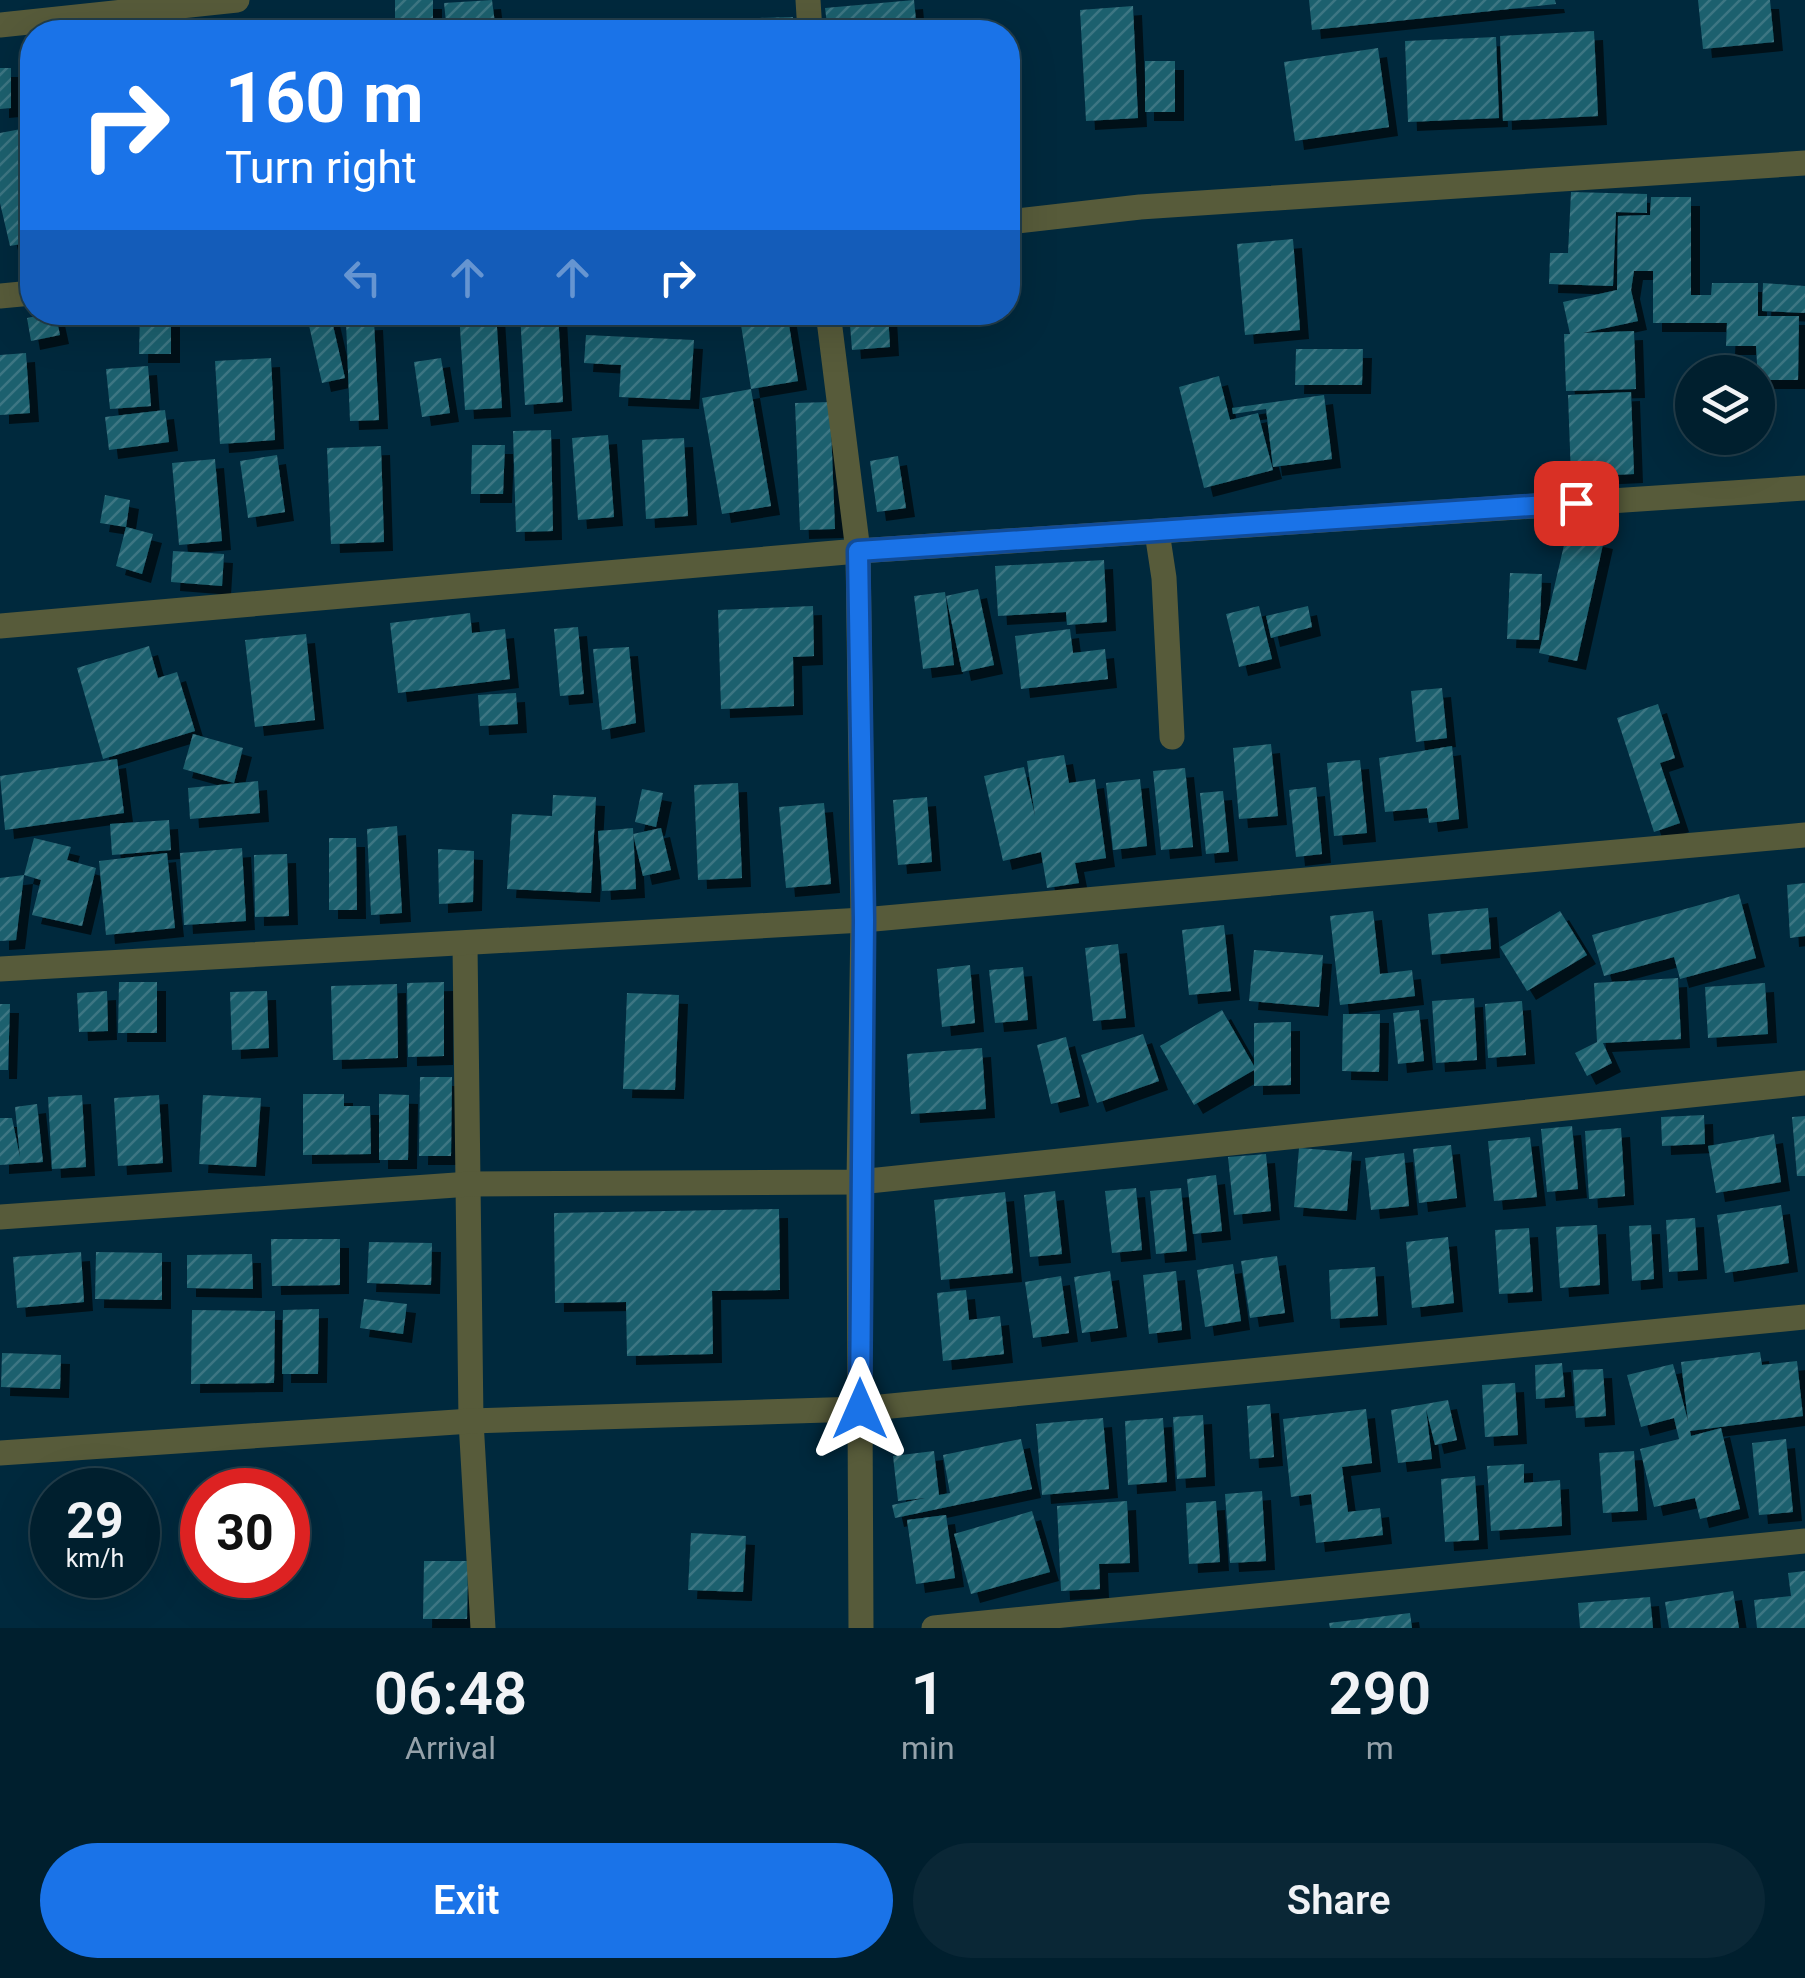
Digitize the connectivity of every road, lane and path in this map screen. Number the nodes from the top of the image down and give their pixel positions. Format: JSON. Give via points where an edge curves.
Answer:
{"nodes":[{"id":1,"x":237,"y":0,"type":"edge"},
{"id":2,"x":55,"y":20,"type":"edge"},
{"id":3,"x":1805,"y":163,"type":"edge"},
{"id":4,"x":1020,"y":221,"type":"edge"},
{"id":5,"x":830,"y":325,"type":"edge"},
{"id":6,"x":1805,"y":488,"type":"edge"},
{"id":7,"x":1157,"y":532,"type":"junction"},
{"id":8,"x":858,"y":551,"type":"junction"},
{"id":9,"x":0,"y":626,"type":"edge"},
{"id":10,"x":1172,"y":737,"type":"dead end"},
{"id":11,"x":1805,"y":835,"type":"edge"},
{"id":12,"x":864,"y":920,"type":"junction"},
{"id":13,"x":466,"y":946,"type":"junction"},
{"id":14,"x":0,"y":969,"type":"edge"},
{"id":15,"x":1805,"y":1083,"type":"edge"},
{"id":16,"x":859,"y":1182,"type":"junction"},
{"id":17,"x":470,"y":1184,"type":"junction"},
{"id":18,"x":0,"y":1217,"type":"edge"},
{"id":19,"x":1805,"y":1317,"type":"edge"},
{"id":20,"x":860,"y":1409,"type":"junction"},
{"id":21,"x":470,"y":1421,"type":"junction"},
{"id":22,"x":0,"y":1453,"type":"edge"},
{"id":23,"x":1805,"y":1541,"type":"edge"},
{"id":24,"x":483,"y":1628,"type":"edge"},
{"id":25,"x":861,"y":1628,"type":"edge"},
{"id":26,"x":934,"y":1628,"type":"edge"}],
"edges":[{"from":1,"to":2,"type":"street"},
{"from":3,"to":4,"type":"street","via":[[1140,206]]},
{"from":5,"to":8,"type":"street"},
{"from":6,"to":7,"type":"street"},
{"from":7,"to":8,"type":"street"},
{"from":7,"to":10,"type":"street"},
{"from":8,"to":9,"type":"street"},
{"from":8,"to":12,"type":"street"},
{"from":11,"to":12,"type":"street"},
{"from":12,"to":13,"type":"street"},
{"from":12,"to":16,"type":"street"},
{"from":13,"to":14,"type":"street"},
{"from":13,"to":17,"type":"street"},
{"from":15,"to":16,"type":"street"},
{"from":16,"to":17,"type":"street"},
{"from":16,"to":20,"type":"street"},
{"from":17,"to":18,"type":"street"},
{"from":17,"to":21,"type":"street"},
{"from":19,"to":20,"type":"street"},
{"from":20,"to":21,"type":"street"},
{"from":20,"to":25,"type":"street"},
{"from":21,"to":22,"type":"street"},
{"from":21,"to":24,"type":"street"},
{"from":23,"to":26,"type":"street"}]}
